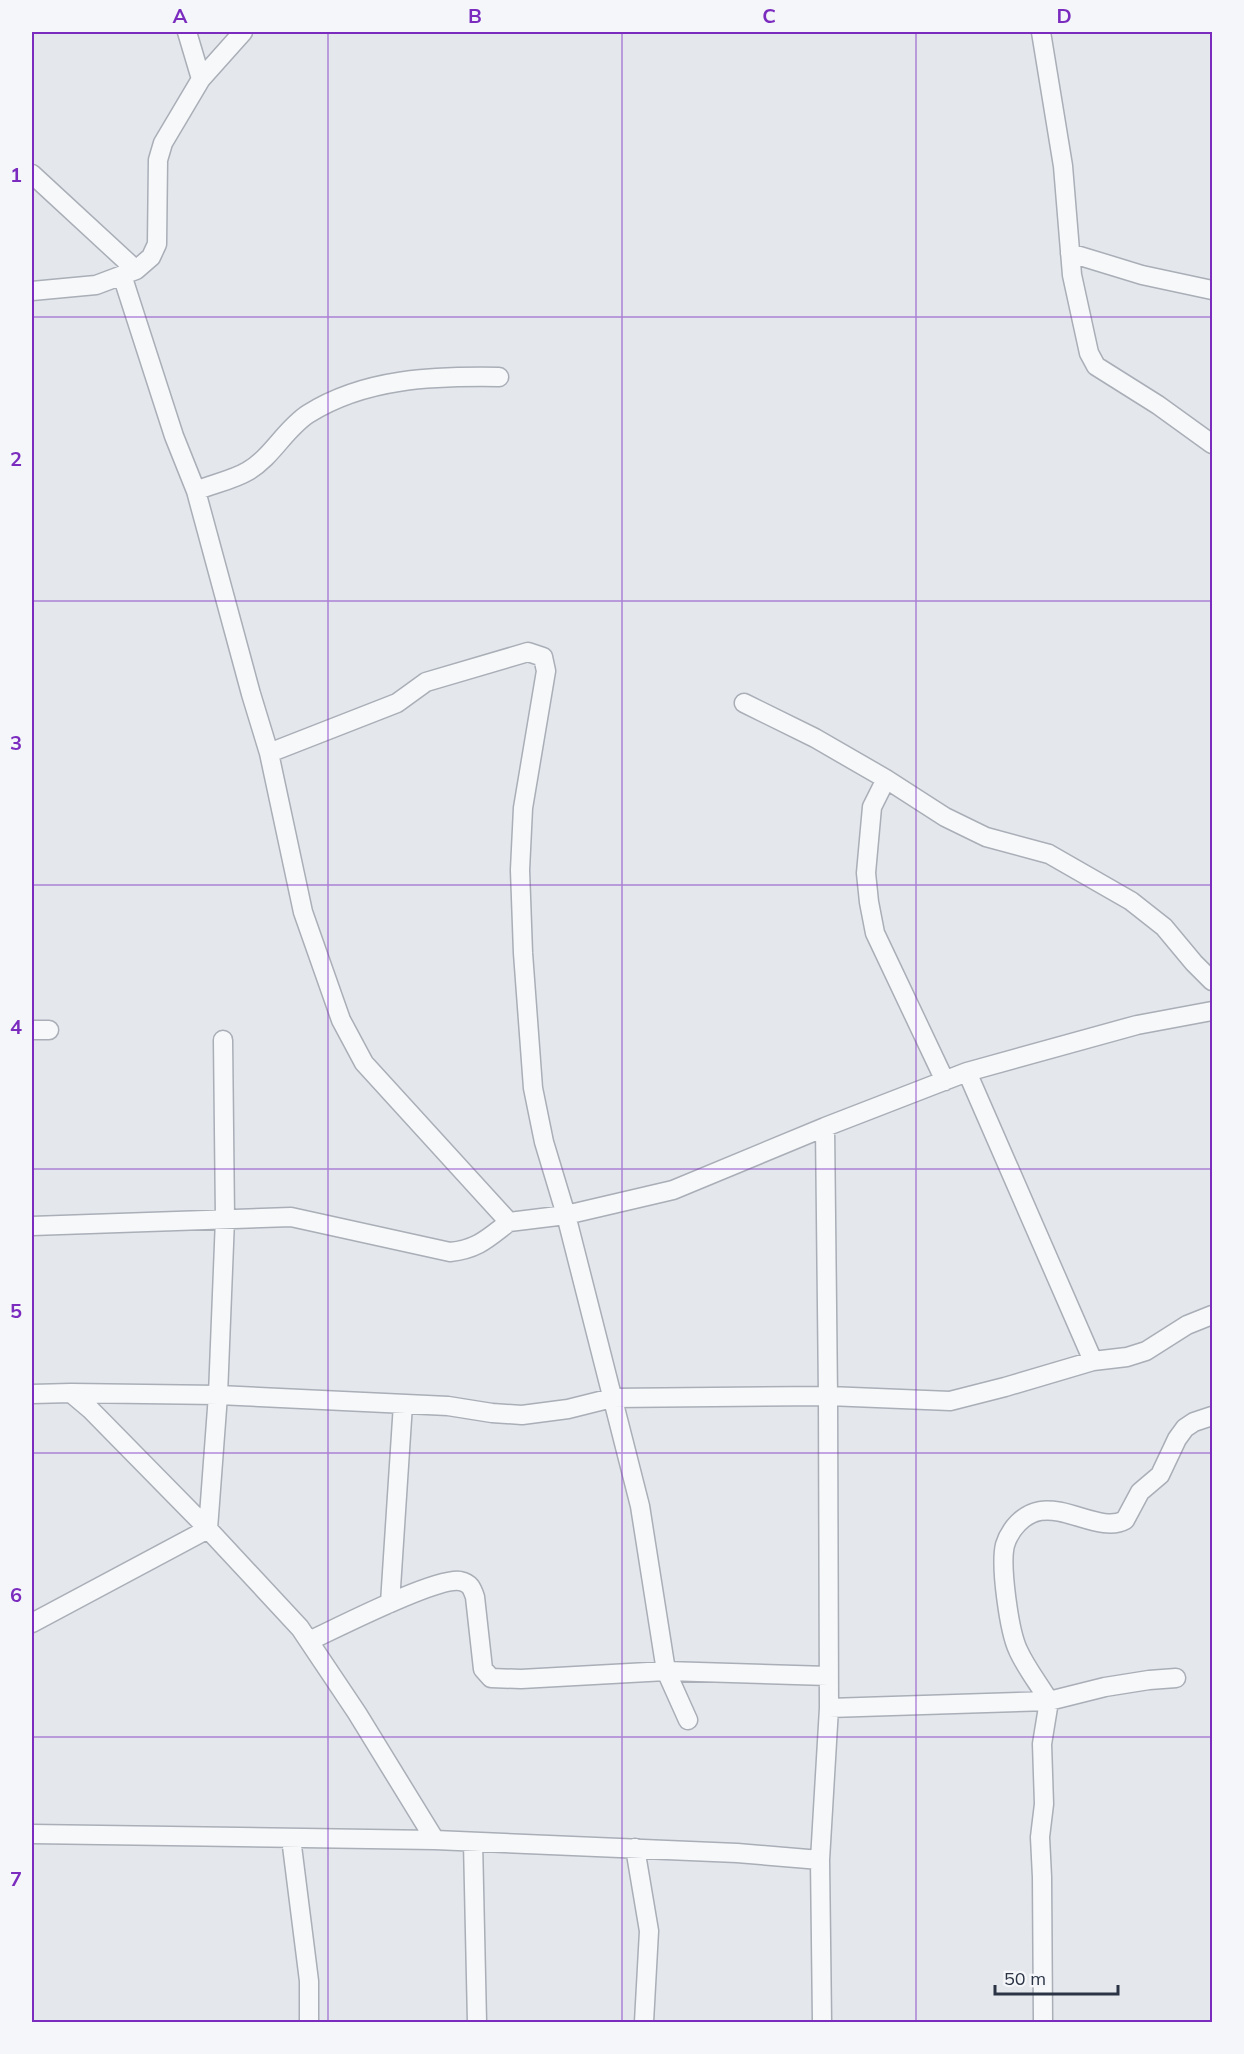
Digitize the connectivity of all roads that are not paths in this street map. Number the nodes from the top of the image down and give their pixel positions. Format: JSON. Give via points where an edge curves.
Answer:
{"nodes":[{"id":1,"x":187,"y":32,"type":"edge"},
{"id":2,"x":243,"y":32,"type":"edge"},
{"id":3,"x":1041,"y":32,"type":"edge"},
{"id":4,"x":201,"y":79,"type":"junction"},
{"id":5,"x":32,"y":174,"type":"edge"},
{"id":6,"x":1070,"y":253,"type":"junction"},
{"id":7,"x":129,"y":273,"type":"junction"},
{"id":8,"x":32,"y":291,"type":"edge"},
{"id":9,"x":1212,"y":291,"type":"edge"},
{"id":10,"x":499,"y":377,"type":"dead end"},
{"id":11,"x":1212,"y":444,"type":"edge"},
{"id":12,"x":196,"y":490,"type":"junction"},
{"id":13,"x":744,"y":703,"type":"dead end"},
{"id":14,"x":269,"y":753,"type":"junction"},
{"id":15,"x":886,"y":779,"type":"junction"},
{"id":16,"x":1212,"y":981,"type":"edge"},
{"id":17,"x":1212,"y":1011,"type":"edge"},
{"id":18,"x":223,"y":1040,"type":"dead end"},
{"id":19,"x":967,"y":1072,"type":"junction"},
{"id":20,"x":945,"y":1081,"type":"junction"},
{"id":21,"x":825,"y":1127,"type":"junction"},
{"id":22,"x":566,"y":1215,"type":"junction"},
{"id":23,"x":225,"y":1219,"type":"junction"},
{"id":24,"x":509,"y":1222,"type":"junction"},
{"id":25,"x":36,"y":1230,"type":"edge"},
{"id":26,"x":1212,"y":1315,"type":"edge"},
{"id":27,"x":1093,"y":1361,"type":"junction"},
{"id":28,"x":71,"y":1393,"type":"junction"},
{"id":29,"x":32,"y":1394,"type":"edge"},
{"id":30,"x":218,"y":1395,"type":"junction"},
{"id":31,"x":828,"y":1396,"type":"junction"},
{"id":32,"x":612,"y":1398,"type":"junction"},
{"id":33,"x":403,"y":1404,"type":"junction"},
{"id":34,"x":1212,"y":1416,"type":"edge"},
{"id":35,"x":208,"y":1529,"type":"junction"},
{"id":36,"x":390,"y":1603,"type":"junction"},
{"id":37,"x":32,"y":1623,"type":"edge"},
{"id":38,"x":309,"y":1641,"type":"junction"},
{"id":39,"x":666,"y":1671,"type":"junction"},
{"id":40,"x":828,"y":1676,"type":"junction"},
{"id":41,"x":1176,"y":1678,"type":"dead end"},
{"id":42,"x":1049,"y":1701,"type":"junction"},
{"id":43,"x":829,"y":1708,"type":"junction"},
{"id":44,"x":688,"y":1720,"type":"dead end"},
{"id":45,"x":32,"y":1834,"type":"edge"},
{"id":46,"x":291,"y":1838,"type":"junction"},
{"id":47,"x":435,"y":1840,"type":"junction"},
{"id":48,"x":473,"y":1842,"type":"junction"},
{"id":49,"x":635,"y":1848,"type":"junction"},
{"id":50,"x":820,"y":1860,"type":"junction"},
{"id":51,"x":309,"y":2022,"type":"edge"},
{"id":52,"x":477,"y":2022,"type":"edge"},
{"id":53,"x":644,"y":2022,"type":"edge"},
{"id":54,"x":822,"y":2022,"type":"edge"},
{"id":55,"x":1043,"y":2022,"type":"edge"}],
"edges":[{"from":1,"to":4,"type":"street"},
{"from":2,"to":4,"type":"street"},
{"from":3,"to":6,"type":"street","via":[[1063,166]]},
{"from":4,"to":7,"type":"street","via":[[163,143],[158,160],[157,244],[151,257]]},
{"from":5,"to":7,"type":"street"},
{"from":6,"to":9,"type":"street"},
{"from":6,"to":11,"type":"street","via":[[1084,336],[1096,366]]},
{"from":7,"to":8,"type":"street","via":[[96,285]]},
{"from":7,"to":12,"type":"street","via":[[174,436]]},
{"from":10,"to":12,"type":"street","via":[[405,380],[355,391],[307,415],[248,471]]},
{"from":12,"to":14,"type":"street"},
{"from":13,"to":15,"type":"street"},
{"from":14,"to":22,"type":"street","via":[[397,703],[426,682],[528,652],[543,657],[546,671],[523,808],[523,953],[534,1088],[544,1142]]},
{"from":14,"to":24,"type":"street","via":[[303,912],[348,1036],[364,1063]]},
{"from":15,"to":16,"type":"street","via":[[945,817],[986,837],[1049,854],[1131,901],[1164,927]]},
{"from":15,"to":20,"type":"street","via":[[872,807],[866,873],[875,933]]},
{"from":17,"to":19,"type":"street","via":[[1137,1026]]},
{"from":18,"to":23,"type":"street"},
{"from":19,"to":20,"type":"street"},
{"from":19,"to":27,"type":"street"},
{"from":20,"to":21,"type":"street"},
{"from":21,"to":22,"type":"street","via":[[673,1190]]},
{"from":21,"to":31,"type":"street"},
{"from":22,"to":24,"type":"street"},
{"from":22,"to":32,"type":"street"},
{"from":23,"to":24,"type":"street","via":[[291,1216],[450,1252],[482,1244]]},
{"from":23,"to":25,"type":"street"},
{"from":23,"to":30,"type":"street"},
{"from":26,"to":27,"type":"street","via":[[1187,1325],[1146,1351]]},
{"from":27,"to":31,"type":"street","via":[[950,1401]]},
{"from":28,"to":29,"type":"street"},
{"from":28,"to":30,"type":"street"},
{"from":28,"to":35,"type":"street","via":[[106,1423]]},
{"from":30,"to":33,"type":"street"},
{"from":30,"to":35,"type":"street"},
{"from":31,"to":32,"type":"street"},
{"from":31,"to":40,"type":"street"},
{"from":32,"to":33,"type":"street","via":[[522,1415]]},
{"from":32,"to":39,"type":"street","via":[[639,1506]]},
{"from":33,"to":36,"type":"street"},
{"from":34,"to":42,"type":"street","via":[[1185,1428],[1160,1475],[1140,1492],[1122,1523],[1099,1523],[1061,1510],[1039,1511],[1011,1531],[1005,1546],[1004,1570],[1010,1618],[1017,1649]]},
{"from":35,"to":37,"type":"street"},
{"from":35,"to":38,"type":"street"},
{"from":36,"to":38,"type":"street"},
{"from":36,"to":39,"type":"street","via":[[448,1581],[467,1583],[475,1597],[483,1669],[491,1678]]},
{"from":38,"to":47,"type":"street"},
{"from":39,"to":40,"type":"street"},
{"from":39,"to":44,"type":"street"},
{"from":40,"to":43,"type":"street"},
{"from":41,"to":42,"type":"street","via":[[1127,1683]]},
{"from":42,"to":43,"type":"street"},
{"from":42,"to":55,"type":"street","via":[[1042,1744],[1044,1804],[1040,1837]]},
{"from":43,"to":50,"type":"street"},
{"from":45,"to":46,"type":"street"},
{"from":46,"to":47,"type":"street"},
{"from":46,"to":51,"type":"street","via":[[309,1981]]},
{"from":47,"to":48,"type":"street"},
{"from":48,"to":49,"type":"street"},
{"from":48,"to":52,"type":"street"},
{"from":49,"to":50,"type":"street"},
{"from":49,"to":53,"type":"street","via":[[649,1931]]},
{"from":50,"to":54,"type":"street"}]}
